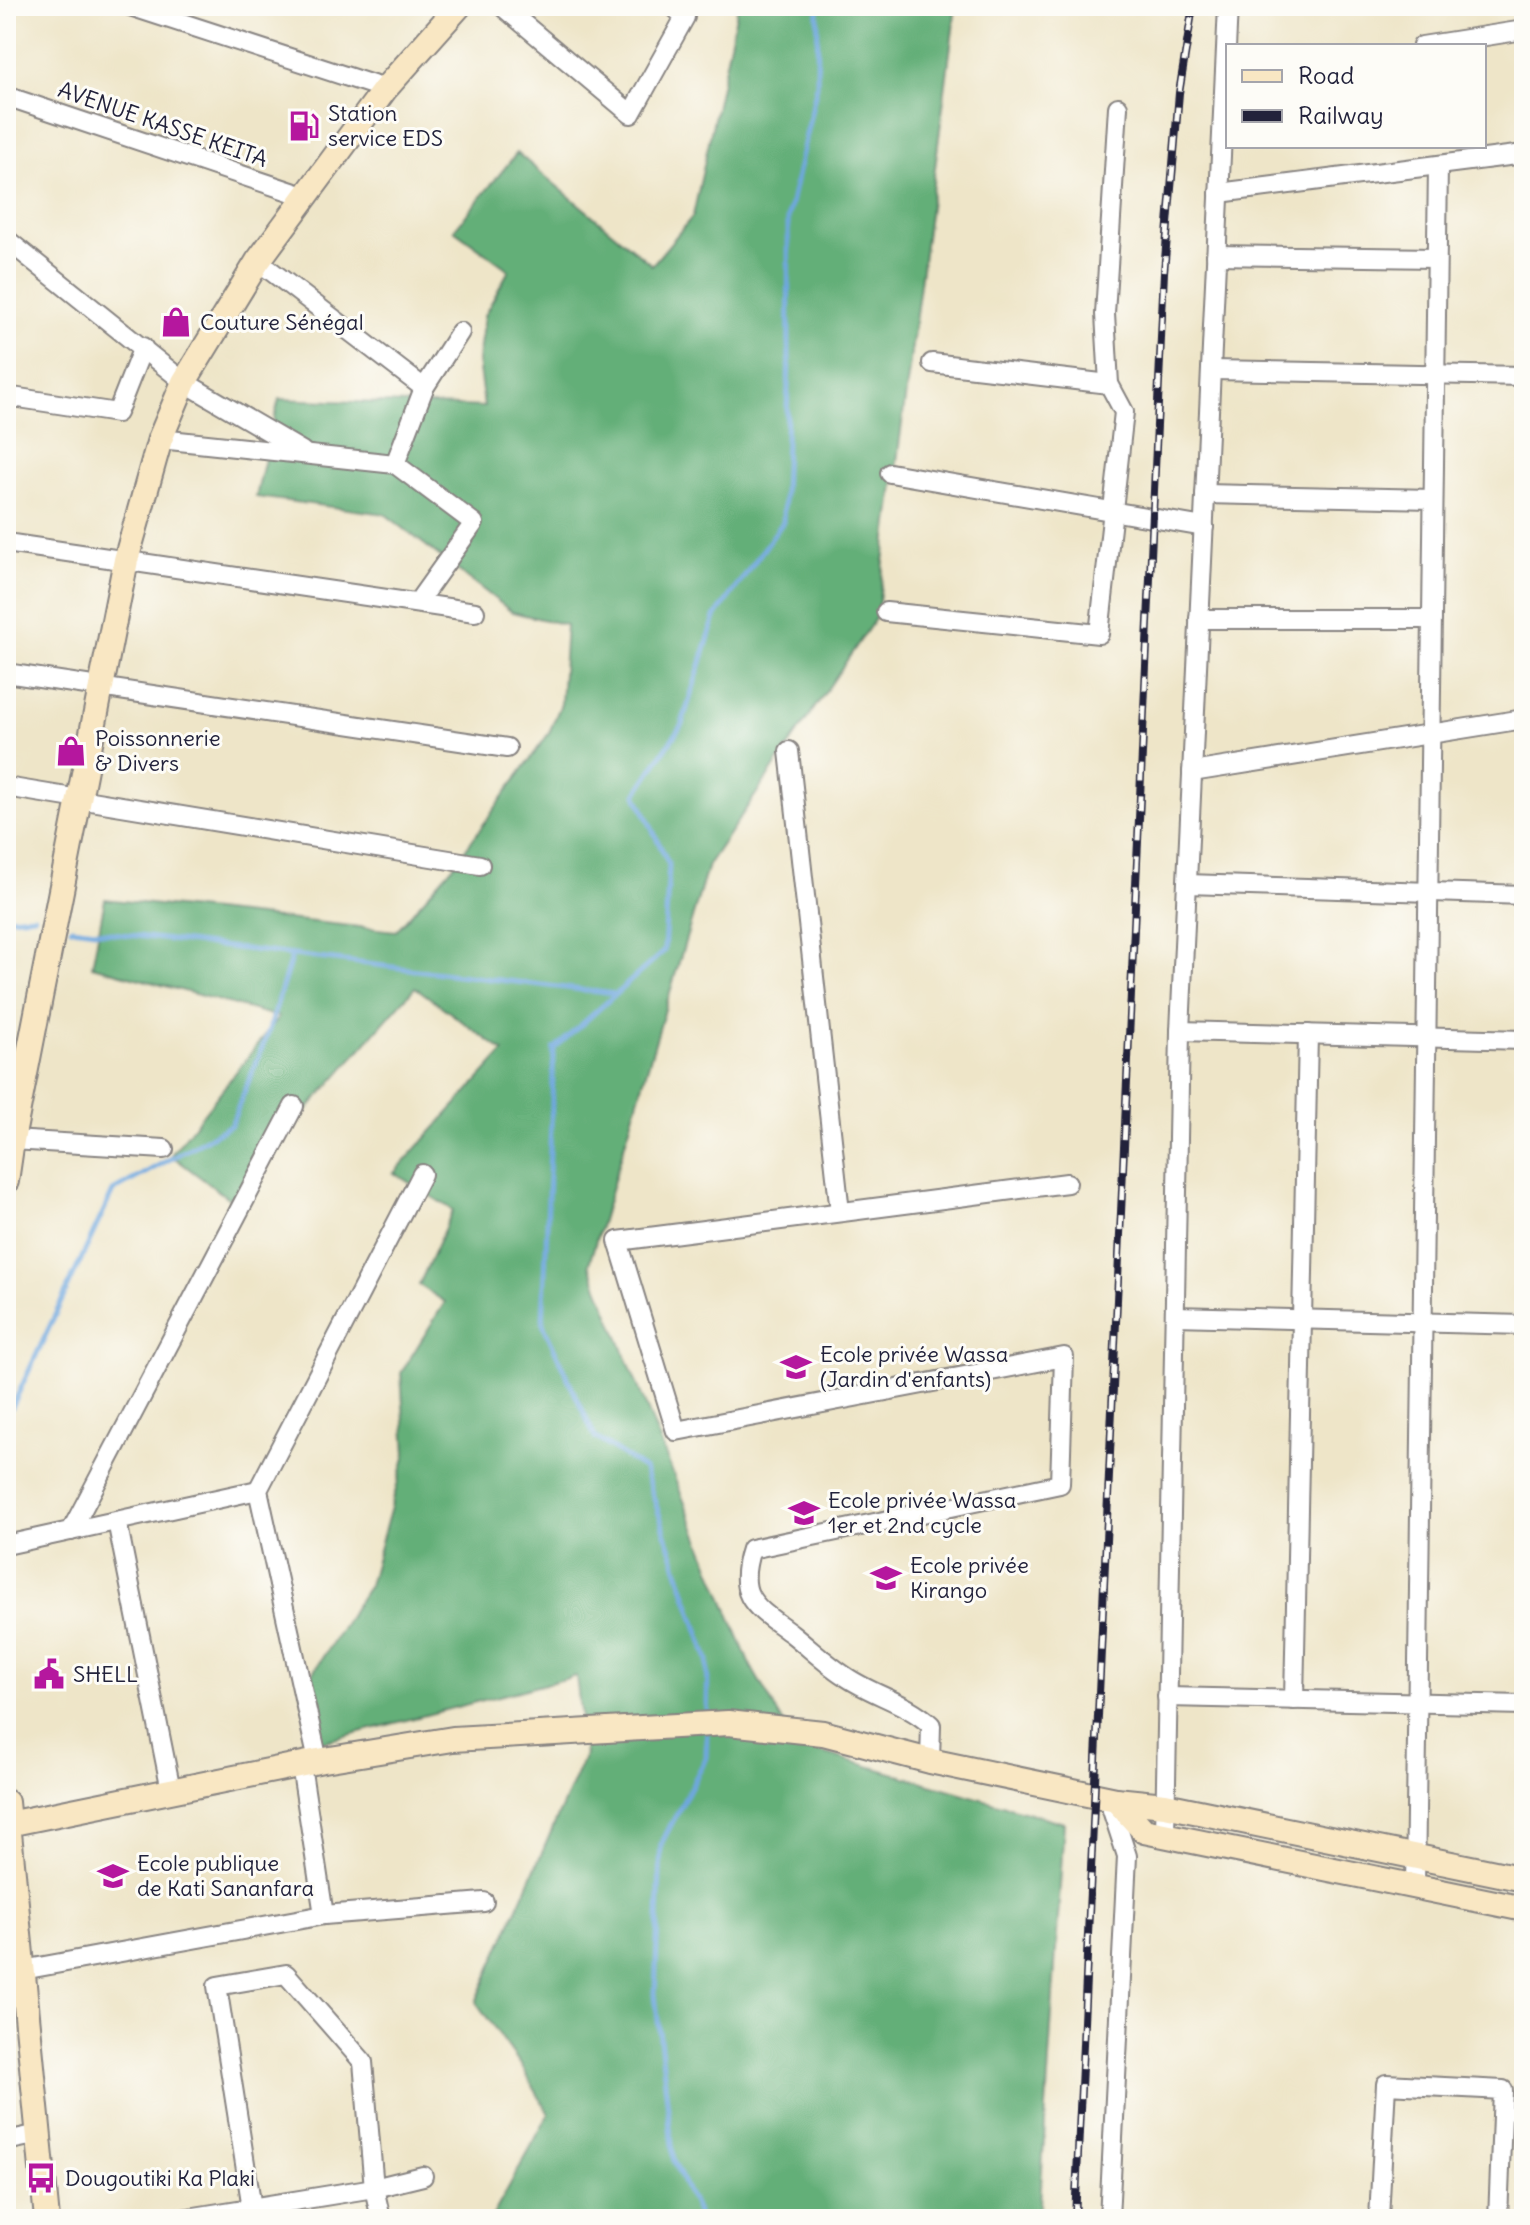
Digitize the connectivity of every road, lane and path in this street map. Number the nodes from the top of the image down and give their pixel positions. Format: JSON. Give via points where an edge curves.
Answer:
{"nodes":[{"id":1,"x":130,"y":6,"type":"edge"},
{"id":2,"x":459,"y":6,"type":"edge"},
{"id":3,"x":502,"y":6,"type":"edge"},
{"id":4,"x":673,"y":6,"type":"edge"},
{"id":5,"x":1228,"y":6,"type":"edge"},
{"id":6,"x":1524,"y":30,"type":"edge"},
{"id":7,"x":1227,"y":44,"type":"edge"},
{"id":8,"x":1435,"y":44,"type":"edge"},
{"id":9,"x":1226,"y":76,"type":"edge"},
{"id":10,"x":385,"y":89,"type":"junction"},
{"id":11,"x":6,"y":96,"type":"edge"},
{"id":12,"x":1118,"y":107,"type":"dead end"},
{"id":13,"x":1524,"y":154,"type":"edge"},
{"id":14,"x":1438,"y":166,"type":"junction"},
{"id":15,"x":1219,"y":193,"type":"junction"},
{"id":16,"x":304,"y":196,"type":"junction"},
{"id":17,"x":6,"y":239,"type":"edge"},
{"id":18,"x":1216,"y":255,"type":"junction"},
{"id":19,"x":1436,"y":258,"type":"junction"},
{"id":20,"x":258,"y":261,"type":"junction"},
{"id":21,"x":460,"y":332,"type":"dead end"},
{"id":22,"x":143,"y":347,"type":"junction"},
{"id":23,"x":932,"y":363,"type":"dead end"},
{"id":24,"x":1211,"y":370,"type":"junction"},
{"id":25,"x":1435,"y":373,"type":"junction"},
{"id":26,"x":1524,"y":376,"type":"edge"},
{"id":27,"x":184,"y":382,"type":"junction"},
{"id":28,"x":1109,"y":384,"type":"junction"},
{"id":29,"x":424,"y":388,"type":"junction"},
{"id":30,"x":6,"y":396,"type":"edge"},
{"id":31,"x":160,"y":439,"type":"junction"},
{"id":32,"x":309,"y":455,"type":"junction"},
{"id":33,"x":395,"y":464,"type":"junction"},
{"id":34,"x":890,"y":473,"type":"dead end"},
{"id":35,"x":1205,"y":494,"type":"junction"},
{"id":36,"x":1433,"y":499,"type":"junction"},
{"id":37,"x":1113,"y":511,"type":"junction"},
{"id":38,"x":1204,"y":527,"type":"junction"},
{"id":39,"x":6,"y":543,"type":"edge"},
{"id":40,"x":126,"y":560,"type":"junction"},
{"id":41,"x":417,"y":603,"type":"junction"},
{"id":42,"x":475,"y":612,"type":"dead end"},
{"id":43,"x":886,"y":612,"type":"dead end"},
{"id":44,"x":1199,"y":619,"type":"junction"},
{"id":45,"x":1432,"y":619,"type":"junction"},
{"id":46,"x":6,"y":673,"type":"edge"},
{"id":47,"x":100,"y":687,"type":"junction"},
{"id":48,"x":1524,"y":719,"type":"edge"},
{"id":49,"x":1430,"y":734,"type":"junction"},
{"id":50,"x":507,"y":748,"type":"dead end"},
{"id":51,"x":789,"y":751,"type":"dead end"},
{"id":52,"x":1192,"y":772,"type":"junction"},
{"id":53,"x":6,"y":787,"type":"edge"},
{"id":54,"x":78,"y":799,"type":"junction"},
{"id":55,"x":480,"y":865,"type":"dead end"},
{"id":56,"x":1187,"y":884,"type":"junction"},
{"id":57,"x":1428,"y":893,"type":"junction"},
{"id":58,"x":1524,"y":895,"type":"edge"},
{"id":59,"x":1180,"y":1031,"type":"junction"},
{"id":60,"x":1308,"y":1034,"type":"junction"},
{"id":61,"x":1426,"y":1037,"type":"junction"},
{"id":62,"x":1524,"y":1040,"type":"edge"},
{"id":63,"x":294,"y":1106,"type":"dead end"},
{"id":64,"x":12,"y":1140,"type":"junction"},
{"id":65,"x":164,"y":1149,"type":"dead end"},
{"id":66,"x":422,"y":1174,"type":"dead end"},
{"id":67,"x":6,"y":1181,"type":"edge"},
{"id":68,"x":1067,"y":1183,"type":"dead end"},
{"id":69,"x":840,"y":1212,"type":"junction"},
{"id":70,"x":1175,"y":1316,"type":"junction"},
{"id":71,"x":1302,"y":1320,"type":"junction"},
{"id":72,"x":1422,"y":1323,"type":"junction"},
{"id":73,"x":1524,"y":1325,"type":"edge"},
{"id":74,"x":258,"y":1490,"type":"junction"},
{"id":75,"x":117,"y":1521,"type":"junction"},
{"id":76,"x":71,"y":1531,"type":"junction"},
{"id":77,"x":6,"y":1545,"type":"edge"},
{"id":78,"x":1167,"y":1697,"type":"junction"},
{"id":79,"x":1294,"y":1700,"type":"junction"},
{"id":80,"x":1417,"y":1703,"type":"junction"},
{"id":81,"x":1524,"y":1705,"type":"edge"},
{"id":82,"x":930,"y":1761,"type":"junction"},
{"id":83,"x":310,"y":1763,"type":"junction"},
{"id":84,"x":171,"y":1790,"type":"junction"},
{"id":85,"x":1112,"y":1799,"type":"junction"},
{"id":86,"x":1165,"y":1805,"type":"junction"},
{"id":87,"x":7,"y":1816,"type":"edge"},
{"id":88,"x":1165,"y":1835,"type":"junction"},
{"id":89,"x":1415,"y":1858,"type":"junction"},
{"id":90,"x":1524,"y":1879,"type":"edge"},
{"id":91,"x":1415,"y":1887,"type":"junction"},
{"id":92,"x":484,"y":1902,"type":"dead end"},
{"id":93,"x":1524,"y":1909,"type":"edge"},
{"id":94,"x":324,"y":1915,"type":"junction"},
{"id":95,"x":15,"y":1971,"type":"edge"},
{"id":96,"x":39,"y":2134,"type":"junction"},
{"id":97,"x":6,"y":2141,"type":"edge"},
{"id":98,"x":423,"y":2176,"type":"dead end"},
{"id":99,"x":374,"y":2188,"type":"junction"},
{"id":100,"x":252,"y":2208,"type":"junction"},
{"id":101,"x":47,"y":2219,"type":"edge"},
{"id":102,"x":182,"y":2219,"type":"edge"},
{"id":103,"x":381,"y":2219,"type":"edge"},
{"id":104,"x":1109,"y":2219,"type":"edge"},
{"id":105,"x":1379,"y":2219,"type":"edge"},
{"id":106,"x":1498,"y":2219,"type":"edge"}],
"edges":[{"from":1,"to":10,"type":"street"},
{"from":2,"to":10,"type":"street"},
{"from":3,"to":4,"type":"street","via":[[631,114],[685,17]]},
{"from":5,"to":7,"type":"street"},
{"from":6,"to":8,"type":"street"},
{"from":9,"to":15,"type":"street"},
{"from":10,"to":16,"type":"street"},
{"from":11,"to":16,"type":"street","name":"AVENUE KASSE KEITA"},
{"from":12,"to":28,"type":"street","via":[[1105,314]]},
{"from":13,"to":14,"type":"street"},
{"from":14,"to":15,"type":"street"},
{"from":14,"to":19,"type":"street"},
{"from":15,"to":18,"type":"street"},
{"from":16,"to":20,"type":"street"},
{"from":17,"to":22,"type":"street"},
{"from":18,"to":19,"type":"street"},
{"from":18,"to":24,"type":"street"},
{"from":19,"to":25,"type":"street"},
{"from":20,"to":27,"type":"street"},
{"from":20,"to":29,"type":"street"},
{"from":21,"to":29,"type":"street"},
{"from":22,"to":27,"type":"street"},
{"from":22,"to":30,"type":"street","via":[[117,413]]},
{"from":23,"to":28,"type":"street"},
{"from":24,"to":25,"type":"street"},
{"from":24,"to":35,"type":"street"},
{"from":25,"to":26,"type":"street"},
{"from":25,"to":36,"type":"street"},
{"from":27,"to":31,"type":"street"},
{"from":27,"to":32,"type":"street"},
{"from":28,"to":37,"type":"street","via":[[1124,412]]},
{"from":29,"to":33,"type":"street"},
{"from":31,"to":32,"type":"street"},
{"from":31,"to":40,"type":"street"},
{"from":32,"to":33,"type":"street"},
{"from":33,"to":41,"type":"street","via":[[474,523]]},
{"from":34,"to":37,"type":"street"},
{"from":35,"to":36,"type":"street"},
{"from":35,"to":38,"type":"street"},
{"from":36,"to":45,"type":"street"},
{"from":37,"to":38,"type":"street"},
{"from":37,"to":43,"type":"street","via":[[1099,634]]},
{"from":38,"to":44,"type":"street"},
{"from":39,"to":40,"type":"street"},
{"from":40,"to":41,"type":"street"},
{"from":40,"to":47,"type":"street"},
{"from":41,"to":42,"type":"street"},
{"from":44,"to":45,"type":"street"},
{"from":44,"to":52,"type":"street"},
{"from":45,"to":49,"type":"street"},
{"from":46,"to":47,"type":"street"},
{"from":47,"to":50,"type":"street"},
{"from":47,"to":54,"type":"street"},
{"from":48,"to":49,"type":"street"},
{"from":49,"to":52,"type":"street"},
{"from":49,"to":57,"type":"street"},
{"from":51,"to":69,"type":"street"},
{"from":52,"to":56,"type":"street"},
{"from":53,"to":54,"type":"street"},
{"from":54,"to":55,"type":"street"},
{"from":54,"to":64,"type":"street"},
{"from":56,"to":57,"type":"street"},
{"from":56,"to":59,"type":"street"},
{"from":57,"to":58,"type":"street"},
{"from":57,"to":61,"type":"street"},
{"from":59,"to":60,"type":"street"},
{"from":59,"to":70,"type":"street"},
{"from":60,"to":61,"type":"street"},
{"from":60,"to":71,"type":"street"},
{"from":61,"to":62,"type":"street"},
{"from":61,"to":72,"type":"street"},
{"from":63,"to":76,"type":"street"},
{"from":64,"to":65,"type":"street"},
{"from":64,"to":67,"type":"street"},
{"from":66,"to":74,"type":"street"},
{"from":68,"to":69,"type":"street"},
{"from":69,"to":82,"type":"street","via":[[618,1241],[676,1431],[1064,1357],[1060,1484],[751,1549],[744,1570],[756,1608],[845,1677],[931,1725]]},
{"from":70,"to":71,"type":"street"},
{"from":70,"to":78,"type":"street"},
{"from":71,"to":72,"type":"street"},
{"from":71,"to":79,"type":"street"},
{"from":72,"to":73,"type":"street"},
{"from":72,"to":80,"type":"street"},
{"from":74,"to":75,"type":"street"},
{"from":74,"to":83,"type":"street"},
{"from":75,"to":76,"type":"street"},
{"from":75,"to":84,"type":"street"},
{"from":76,"to":77,"type":"street"},
{"from":78,"to":79,"type":"street"},
{"from":78,"to":86,"type":"street"},
{"from":79,"to":80,"type":"street"},
{"from":80,"to":81,"type":"street"},
{"from":80,"to":89,"type":"street"},
{"from":82,"to":83,"type":"street","via":[[823,1733],[728,1723],[453,1739]]},
{"from":82,"to":85,"type":"street"},
{"from":83,"to":84,"type":"street"},
{"from":83,"to":94,"type":"street"},
{"from":84,"to":87,"type":"street"},
{"from":85,"to":86,"type":"street"},
{"from":85,"to":88,"type":"street","via":[[1144,1831]]},
{"from":85,"to":104,"type":"street","via":[[1127,1856]]},
{"from":86,"to":88,"type":"street"},
{"from":86,"to":89,"type":"street"},
{"from":87,"to":95,"type":"street"},
{"from":88,"to":91,"type":"street"},
{"from":89,"to":90,"type":"street"},
{"from":89,"to":91,"type":"street"},
{"from":91,"to":93,"type":"street"},
{"from":92,"to":94,"type":"street"},
{"from":94,"to":95,"type":"street"},
{"from":95,"to":96,"type":"street"},
{"from":96,"to":97,"type":"street"},
{"from":96,"to":101,"type":"street"},
{"from":98,"to":99,"type":"street"},
{"from":99,"to":100,"type":"street"},
{"from":99,"to":100,"type":"street","via":[[363,2062],[286,1974],[217,1986]]},
{"from":99,"to":103,"type":"street"},
{"from":100,"to":102,"type":"street"},
{"from":105,"to":106,"type":"street","via":[[1386,2084],[1503,2090]]}]}
